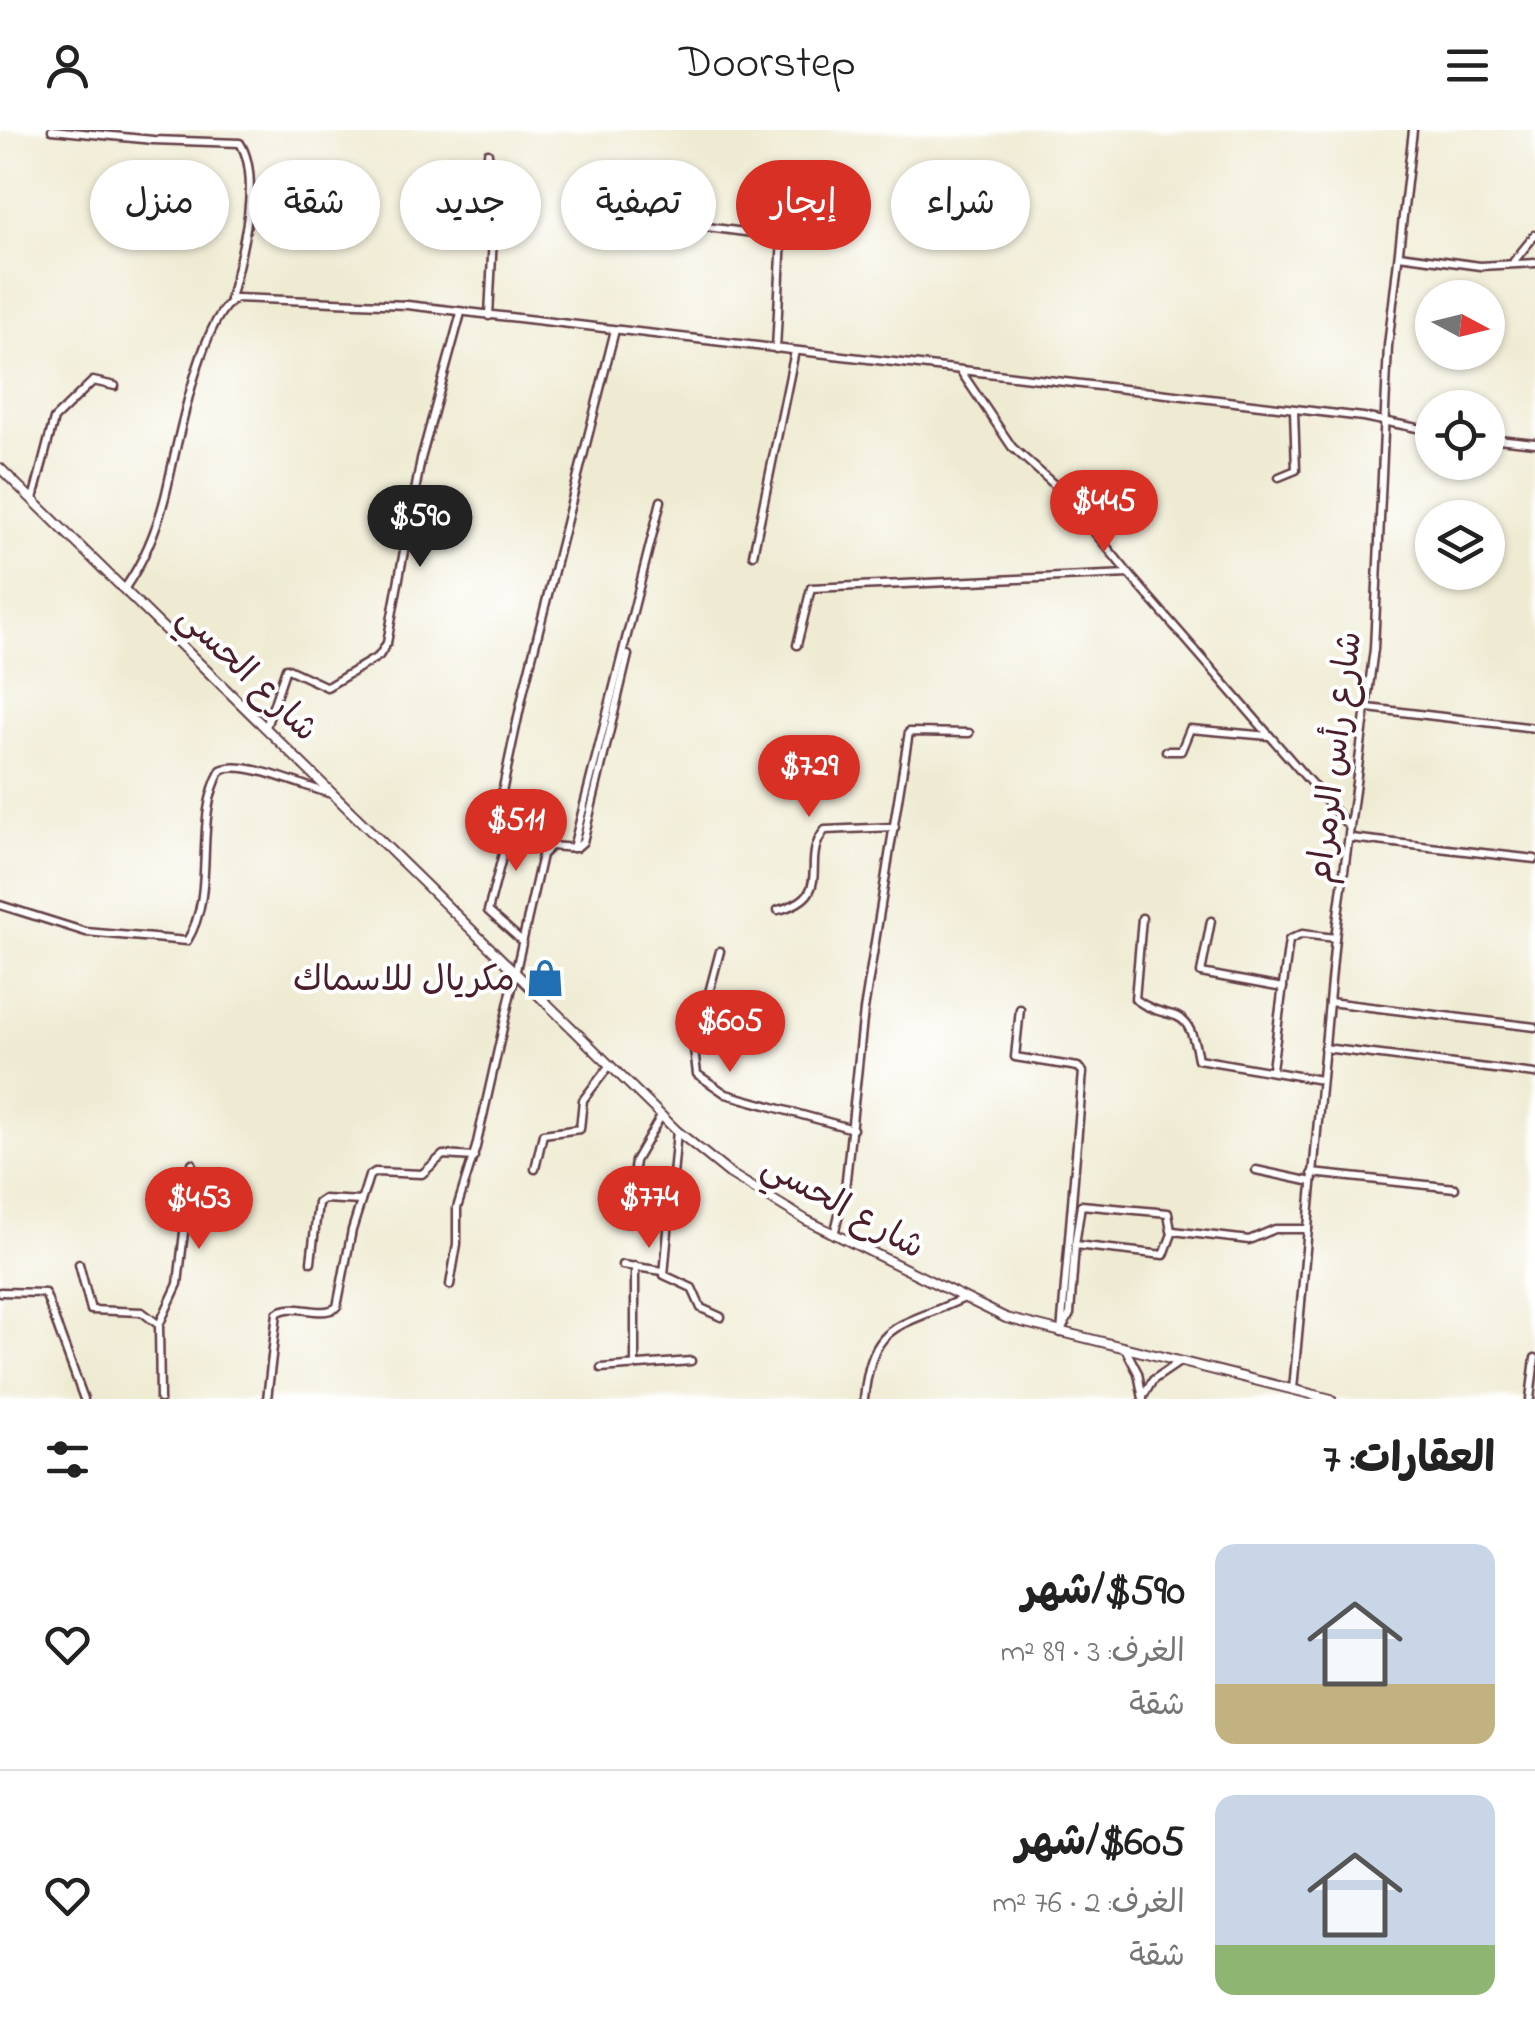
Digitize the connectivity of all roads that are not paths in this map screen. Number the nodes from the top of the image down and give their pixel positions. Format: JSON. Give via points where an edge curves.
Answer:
{"nodes":[{"id":1,"x":52,"y":130,"type":"edge"},
{"id":2,"x":1413,"y":130,"type":"edge"},
{"id":3,"x":488,"y":153,"type":"dead end"},
{"id":4,"x":716,"y":228,"type":"edge"},
{"id":5,"x":1535,"y":235,"type":"edge"},
{"id":6,"x":1399,"y":255,"type":"junction"},
{"id":7,"x":1514,"y":262,"type":"junction"},
{"id":8,"x":1535,"y":263,"type":"edge"},
{"id":9,"x":230,"y":300,"type":"junction"},
{"id":10,"x":461,"y":313,"type":"junction"},
{"id":11,"x":489,"y":316,"type":"junction"},
{"id":12,"x":615,"y":330,"type":"junction"},
{"id":13,"x":776,"y":349,"type":"junction"},
{"id":14,"x":795,"y":351,"type":"junction"},
{"id":15,"x":962,"y":372,"type":"junction"},
{"id":16,"x":115,"y":386,"type":"dead end"},
{"id":17,"x":1294,"y":410,"type":"junction"},
{"id":18,"x":1384,"y":422,"type":"junction"},
{"id":19,"x":1415,"y":428,"type":"edge"},
{"id":20,"x":1505,"y":440,"type":"edge"},
{"id":21,"x":1535,"y":443,"type":"edge"},
{"id":22,"x":0,"y":468,"type":"edge"},
{"id":23,"x":1279,"y":477,"type":"dead end"},
{"id":24,"x":33,"y":500,"type":"junction"},
{"id":25,"x":661,"y":501,"type":"dead end"},
{"id":26,"x":753,"y":556,"type":"dead end"},
{"id":27,"x":1129,"y":574,"type":"junction"},
{"id":28,"x":125,"y":588,"type":"junction"},
{"id":29,"x":797,"y":645,"type":"dead end"},
{"id":30,"x":628,"y":655,"type":"dead end"},
{"id":31,"x":1368,"y":708,"type":"junction"},
{"id":32,"x":266,"y":728,"type":"junction"},
{"id":33,"x":1535,"y":728,"type":"edge"},
{"id":34,"x":969,"y":733,"type":"dead end"},
{"id":35,"x":1270,"y":736,"type":"junction"},
{"id":36,"x":1166,"y":750,"type":"dead end"},
{"id":37,"x":336,"y":794,"type":"junction"},
{"id":38,"x":895,"y":827,"type":"junction"},
{"id":39,"x":1351,"y":833,"type":"junction"},
{"id":40,"x":573,"y":848,"type":"junction"},
{"id":41,"x":1535,"y":860,"type":"edge"},
{"id":42,"x":0,"y":905,"type":"edge"},
{"id":43,"x":778,"y":910,"type":"dead end"},
{"id":44,"x":1142,"y":918,"type":"dead end"},
{"id":45,"x":1211,"y":921,"type":"dead end"},
{"id":46,"x":1335,"y":938,"type":"junction"},
{"id":47,"x":522,"y":942,"type":"junction"},
{"id":48,"x":720,"y":950,"type":"dead end"},
{"id":49,"x":516,"y":972,"type":"junction"},
{"id":50,"x":1282,"y":988,"type":"junction"},
{"id":51,"x":1330,"y":1002,"type":"junction"},
{"id":52,"x":1020,"y":1009,"type":"dead end"},
{"id":53,"x":1535,"y":1027,"type":"edge"},
{"id":54,"x":1324,"y":1048,"type":"junction"},
{"id":55,"x":610,"y":1065,"type":"junction"},
{"id":56,"x":1272,"y":1069,"type":"junction"},
{"id":57,"x":1535,"y":1074,"type":"edge"},
{"id":58,"x":1321,"y":1080,"type":"junction"},
{"id":59,"x":661,"y":1116,"type":"junction"},
{"id":60,"x":854,"y":1129,"type":"junction"},
{"id":61,"x":677,"y":1131,"type":"junction"},
{"id":62,"x":474,"y":1157,"type":"junction"},
{"id":63,"x":192,"y":1163,"type":"dead end"},
{"id":64,"x":536,"y":1169,"type":"dead end"},
{"id":65,"x":1256,"y":1170,"type":"dead end"},
{"id":66,"x":1312,"y":1178,"type":"junction"},
{"id":67,"x":1455,"y":1188,"type":"dead end"},
{"id":68,"x":361,"y":1201,"type":"junction"},
{"id":69,"x":1075,"y":1222,"type":"junction"},
{"id":70,"x":627,"y":1223,"type":"dead end"},
{"id":71,"x":1308,"y":1229,"type":"junction"},
{"id":72,"x":1171,"y":1232,"type":"junction"},
{"id":73,"x":834,"y":1234,"type":"junction"},
{"id":74,"x":1075,"y":1245,"type":"junction"},
{"id":75,"x":311,"y":1262,"type":"dead end"},
{"id":76,"x":78,"y":1264,"type":"dead end"},
{"id":77,"x":622,"y":1265,"type":"dead end"},
{"id":78,"x":635,"y":1266,"type":"junction"},
{"id":79,"x":663,"y":1271,"type":"junction"},
{"id":80,"x":450,"y":1285,"type":"dead end"},
{"id":81,"x":0,"y":1292,"type":"edge"},
{"id":82,"x":962,"y":1299,"type":"junction"},
{"id":83,"x":721,"y":1317,"type":"dead end"},
{"id":84,"x":159,"y":1325,"type":"junction"},
{"id":85,"x":1061,"y":1330,"type":"junction"},
{"id":86,"x":1126,"y":1350,"type":"junction"},
{"id":87,"x":1535,"y":1358,"type":"edge"},
{"id":88,"x":691,"y":1361,"type":"dead end"},
{"id":89,"x":1178,"y":1363,"type":"junction"},
{"id":90,"x":635,"y":1364,"type":"junction"},
{"id":91,"x":601,"y":1368,"type":"dead end"},
{"id":92,"x":1293,"y":1389,"type":"junction"},
{"id":93,"x":1143,"y":1398,"type":"edge"},
{"id":94,"x":84,"y":1399,"type":"edge"},
{"id":95,"x":160,"y":1399,"type":"edge"},
{"id":96,"x":268,"y":1399,"type":"edge"},
{"id":97,"x":864,"y":1399,"type":"edge"},
{"id":98,"x":1331,"y":1399,"type":"edge"},
{"id":99,"x":1530,"y":1399,"type":"edge"}],
"edges":[{"from":1,"to":9,"type":"street","via":[[240,143],[248,211]]},
{"from":2,"to":6,"type":"street","name":"شارع رأس الرمرام"},
{"from":3,"to":11,"type":"street"},
{"from":4,"to":13,"type":"street","via":[[782,237]]},
{"from":5,"to":7,"type":"street"},
{"from":6,"to":7,"type":"street","via":[[1480,266]]},
{"from":6,"to":18,"type":"street","name":"شارع رأس الرمرام"},
{"from":7,"to":8,"type":"street"},
{"from":9,"to":10,"type":"street"},
{"from":9,"to":28,"type":"street","via":[[192,383],[164,501]]},
{"from":10,"to":11,"type":"street"},
{"from":10,"to":32,"type":"street","via":[[421,459],[383,651],[327,687],[286,668]]},
{"from":11,"to":12,"type":"street"},
{"from":12,"to":13,"type":"street"},
{"from":12,"to":47,"type":"street","via":[[494,830],[506,842],[487,907]]},
{"from":13,"to":14,"type":"street"},
{"from":14,"to":15,"type":"street"},
{"from":14,"to":26,"type":"street"},
{"from":15,"to":17,"type":"street"},
{"from":15,"to":27,"type":"street","via":[[1012,447],[1058,488]]},
{"from":16,"to":24,"type":"street","via":[[93,381],[58,412]]},
{"from":17,"to":18,"type":"street"},
{"from":17,"to":23,"type":"street","via":[[1296,470]]},
{"from":18,"to":19,"type":"street"},
{"from":18,"to":31,"type":"street","name":"شارع رأس الرمرام"},
{"from":20,"to":21,"type":"street"},
{"from":22,"to":24,"type":"street","name":"شارع الحسي"},
{"from":24,"to":28,"type":"street","name":"شارع الحسي"},
{"from":25,"to":40,"type":"street"},
{"from":27,"to":29,"type":"street","via":[[811,588]]},
{"from":27,"to":35,"type":"street"},
{"from":28,"to":32,"type":"street","name":"شارع الحسي"},
{"from":30,"to":40,"type":"street","via":[[584,842]]},
{"from":31,"to":33,"type":"street"},
{"from":31,"to":39,"type":"street","name":"شارع رأس الرمرام"},
{"from":32,"to":37,"type":"street","name":"شارع الحسي"},
{"from":34,"to":38,"type":"street","via":[[911,730]]},
{"from":35,"to":36,"type":"street","via":[[1190,729],[1181,751]]},
{"from":35,"to":39,"type":"street"},
{"from":37,"to":42,"type":"street","via":[[233,766],[221,770],[187,941],[86,932]]},
{"from":37,"to":49,"type":"street","name":"شارع الحسي"},
{"from":38,"to":43,"type":"street","via":[[825,830],[812,888],[796,906]]},
{"from":38,"to":60,"type":"street","via":[[864,1010]]},
{"from":39,"to":41,"type":"street"},
{"from":39,"to":46,"type":"street","name":"شارع رأس الرمرام"},
{"from":40,"to":47,"type":"street","via":[[551,846],[542,855]]},
{"from":44,"to":56,"type":"street","via":[[1134,998],[1178,1015],[1192,1028],[1202,1063]]},
{"from":45,"to":50,"type":"street","via":[[1203,974]]},
{"from":46,"to":50,"type":"street","via":[[1302,934],[1289,940]]},
{"from":46,"to":51,"type":"street","name":"شارع رأس الرمرام"},
{"from":47,"to":49,"type":"street"},
{"from":48,"to":60,"type":"street","via":[[694,1050],[697,1074],[726,1094]]},
{"from":49,"to":55,"type":"street","name":"شارع الحسي"},
{"from":49,"to":62,"type":"street"},
{"from":50,"to":56,"type":"street"},
{"from":51,"to":53,"type":"street"},
{"from":51,"to":54,"type":"street","name":"شارع رأس الرمرام"},
{"from":52,"to":69,"type":"street","via":[[1016,1057],[1083,1072]]},
{"from":54,"to":57,"type":"street"},
{"from":54,"to":58,"type":"street","name":"شارع رأس الرمرام"},
{"from":55,"to":59,"type":"street","name":"شارع الحسي"},
{"from":55,"to":64,"type":"street","via":[[584,1100],[580,1129],[544,1134]]},
{"from":56,"to":58,"type":"street"},
{"from":58,"to":66,"type":"street","name":"شارع رأس الرمرام"},
{"from":59,"to":61,"type":"street","name":"شارع الحسي"},
{"from":59,"to":70,"type":"street","via":[[635,1161]]},
{"from":60,"to":73,"type":"street"},
{"from":61,"to":73,"type":"street","name":"شارع الحسي","via":[[729,1173]]},
{"from":61,"to":79,"type":"street"},
{"from":62,"to":68,"type":"street","via":[[440,1156],[420,1175],[373,1172]]},
{"from":62,"to":80,"type":"street","via":[[457,1208]]},
{"from":63,"to":84,"type":"street","via":[[178,1284]]},
{"from":65,"to":66,"type":"street"},
{"from":66,"to":67,"type":"street"},
{"from":66,"to":71,"type":"street","name":"شارع رأس الرمرام"},
{"from":68,"to":75,"type":"street","via":[[318,1204]]},
{"from":68,"to":96,"type":"street","via":[[337,1308],[278,1313]]},
{"from":69,"to":72,"type":"street","via":[[1081,1205],[1160,1212],[1170,1216]]},
{"from":69,"to":74,"type":"street"},
{"from":69,"to":85,"type":"street"},
{"from":71,"to":72,"type":"street","via":[[1275,1229],[1249,1240]]},
{"from":71,"to":92,"type":"street","name":"شارع رأس الرمرام"},
{"from":72,"to":74,"type":"street","via":[[1164,1255]]},
{"from":73,"to":82,"type":"street","name":"شارع الحسي"},
{"from":74,"to":85,"type":"street","via":[[1070,1314]]},
{"from":76,"to":84,"type":"street","via":[[92,1311],[142,1312]]},
{"from":77,"to":78,"type":"street"},
{"from":78,"to":79,"type":"street"},
{"from":78,"to":90,"type":"street"},
{"from":79,"to":83,"type":"street","via":[[692,1288],[701,1308]]},
{"from":81,"to":94,"type":"street","via":[[45,1294]]},
{"from":82,"to":85,"type":"street","name":"شارع الحسي"},
{"from":82,"to":97,"type":"street","via":[[876,1343]]},
{"from":84,"to":95,"type":"street"},
{"from":85,"to":86,"type":"street","name":"شارع الحسي"},
{"from":86,"to":89,"type":"street","name":"شارع الحسي"},
{"from":86,"to":93,"type":"street"},
{"from":87,"to":99,"type":"street"},
{"from":88,"to":90,"type":"street"},
{"from":89,"to":92,"type":"street","name":"شارع الحسي"},
{"from":89,"to":93,"type":"street","via":[[1153,1380]]},
{"from":90,"to":91,"type":"street"},
{"from":92,"to":98,"type":"street","name":"شارع الحسي"}]}
